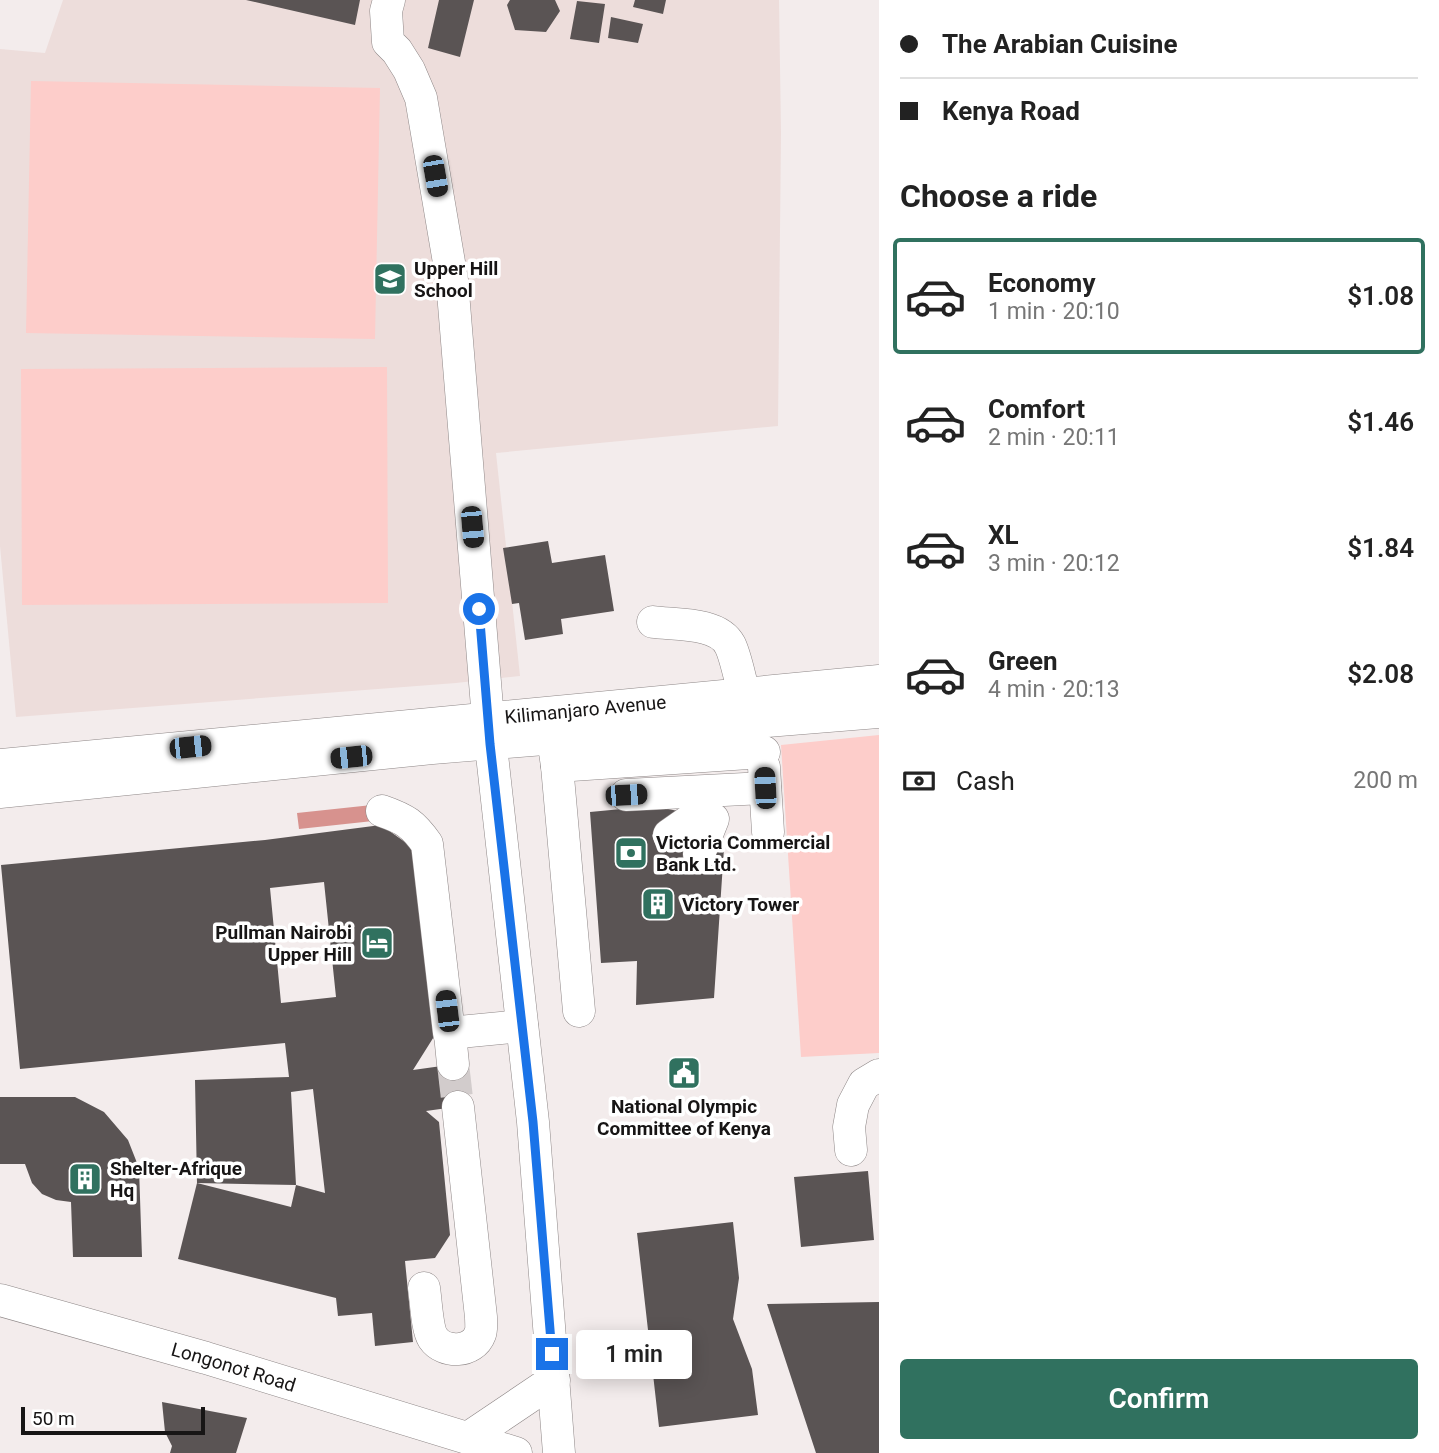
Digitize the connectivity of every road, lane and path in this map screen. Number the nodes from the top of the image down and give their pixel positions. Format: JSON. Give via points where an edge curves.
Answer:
{"nodes":[{"id":1,"x":388,"y":0,"type":"edge"},
{"id":2,"x":653,"y":622,"type":"dead end"},
{"id":3,"x":879,"y":681,"type":"edge"},
{"id":4,"x":744,"y":693,"type":"junction"},
{"id":5,"x":879,"y":712,"type":"edge"},
{"id":6,"x":489,"y":731,"type":"junction"},
{"id":7,"x":763,"y":736,"type":"junction"},
{"id":8,"x":555,"y":752,"type":"junction"},
{"id":9,"x":0,"y":765,"type":"edge"},
{"id":10,"x":765,"y":788,"type":"junction"},
{"id":11,"x":726,"y":790,"type":"junction"},
{"id":12,"x":0,"y":792,"type":"edge"},
{"id":13,"x":626,"y":795,"type":"dead end"},
{"id":14,"x":382,"y":811,"type":"dead end"},
{"id":15,"x":709,"y":816,"type":"junction"},
{"id":16,"x":768,"y":832,"type":"dead end"},
{"id":17,"x":669,"y":835,"type":"dead end"},
{"id":18,"x":699,"y":854,"type":"dead end"},
{"id":19,"x":579,"y":1011,"type":"dead end"},
{"id":20,"x":522,"y":1027,"type":"junction"},
{"id":21,"x":879,"y":1075,"type":"edge"},
{"id":22,"x":458,"y":1107,"type":"tunnel mouth"},
{"id":23,"x":851,"y":1150,"type":"dead end"},
{"id":24,"x":424,"y":1288,"type":"dead end"},
{"id":25,"x":0,"y":1300,"type":"edge"},
{"id":26,"x":554,"y":1380,"type":"junction"},
{"id":27,"x":468,"y":1437,"type":"junction"},
{"id":28,"x":516,"y":1453,"type":"edge"},
{"id":29,"x":559,"y":1453,"type":"edge"}],
"edges":[{"from":1,"to":6,"type":"street","via":[[388,42],[409,70],[421,98],[452,280]]},
{"from":2,"to":4,"type":"street","via":[[720,633],[730,645]]},
{"from":3,"to":4,"type":"street","name":"Kilimanjaro Avenue"},
{"from":4,"to":6,"type":"street","name":"Kilimanjaro Avenue"},
{"from":5,"to":7,"type":"street","name":"Kilimanjaro Avenue"},
{"from":6,"to":8,"type":"street","name":"Kilimanjaro Avenue"},
{"from":6,"to":9,"type":"street","name":"Kilimanjaro Avenue"},
{"from":6,"to":12,"type":"street","name":"Kilimanjaro Avenue"},
{"from":6,"to":20,"type":"street"},
{"from":7,"to":8,"type":"street","name":"Kilimanjaro Avenue"},
{"from":7,"to":10,"type":"street"},
{"from":8,"to":19,"type":"street"},
{"from":10,"to":11,"type":"street"},
{"from":10,"to":16,"type":"street"},
{"from":11,"to":13,"type":"street"},
{"from":11,"to":15,"type":"street"},
{"from":14,"to":20,"type":"street","via":[[402,818],[427,844],[452,1049]]},
{"from":15,"to":17,"type":"street","via":[[699,814]]},
{"from":15,"to":18,"type":"street","via":[[713,819]]},
{"from":20,"to":26,"type":"street"},
{"from":21,"to":23,"type":"street","via":[[864,1084],[853,1105]]},
{"from":22,"to":24,"type":"street","via":[[481,1317],[480,1335],[469,1347],[458,1350],[436,1342]]},
{"from":25,"to":27,"type":"street","name":"Longonot Road"},
{"from":26,"to":27,"type":"street"},
{"from":26,"to":29,"type":"street"},
{"from":27,"to":28,"type":"street","name":"Longonot Road"}]}
